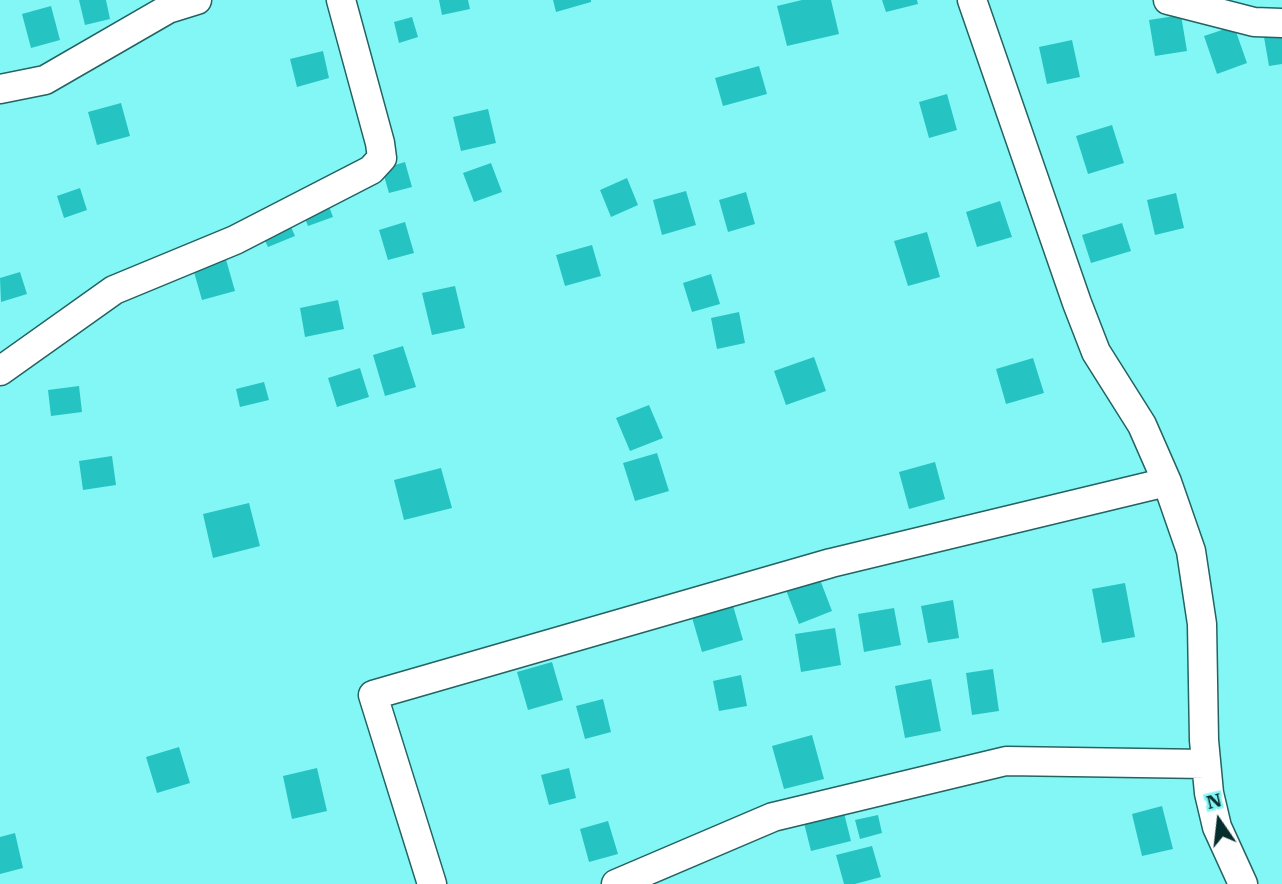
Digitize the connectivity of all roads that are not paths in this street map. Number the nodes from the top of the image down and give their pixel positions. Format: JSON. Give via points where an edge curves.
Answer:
{"nodes":[{"id":1,"x":197,"y":0,"type":"edge"},
{"id":2,"x":341,"y":0,"type":"edge"},
{"id":3,"x":972,"y":0,"type":"edge"},
{"id":4,"x":1168,"y":0,"type":"edge"},
{"id":5,"x":1282,"y":23,"type":"edge"},
{"id":6,"x":0,"y":89,"type":"edge"},
{"id":7,"x":0,"y":371,"type":"edge"},
{"id":8,"x":1167,"y":482,"type":"junction"},
{"id":9,"x":1206,"y":764,"type":"junction"},
{"id":10,"x":432,"y":884,"type":"edge"},
{"id":11,"x":616,"y":884,"type":"edge"},
{"id":12,"x":1243,"y":884,"type":"edge"}],
"edges":[{"from":1,"to":6,"type":"street","via":[[168,9],[45,80]]},
{"from":2,"to":7,"type":"street","via":[[382,159],[371,170],[235,240],[114,290]]},
{"from":3,"to":8,"type":"street","via":[[1096,352],[1142,425]]},
{"from":4,"to":5,"type":"street","via":[[1254,22]]},
{"from":8,"to":9,"type":"street","via":[[1191,551],[1202,624]]},
{"from":8,"to":10,"type":"street","via":[[831,563],[373,695]]},
{"from":9,"to":11,"type":"street","via":[[1006,761],[773,817]]},
{"from":9,"to":12,"type":"street","via":[[1217,827]]}]}
